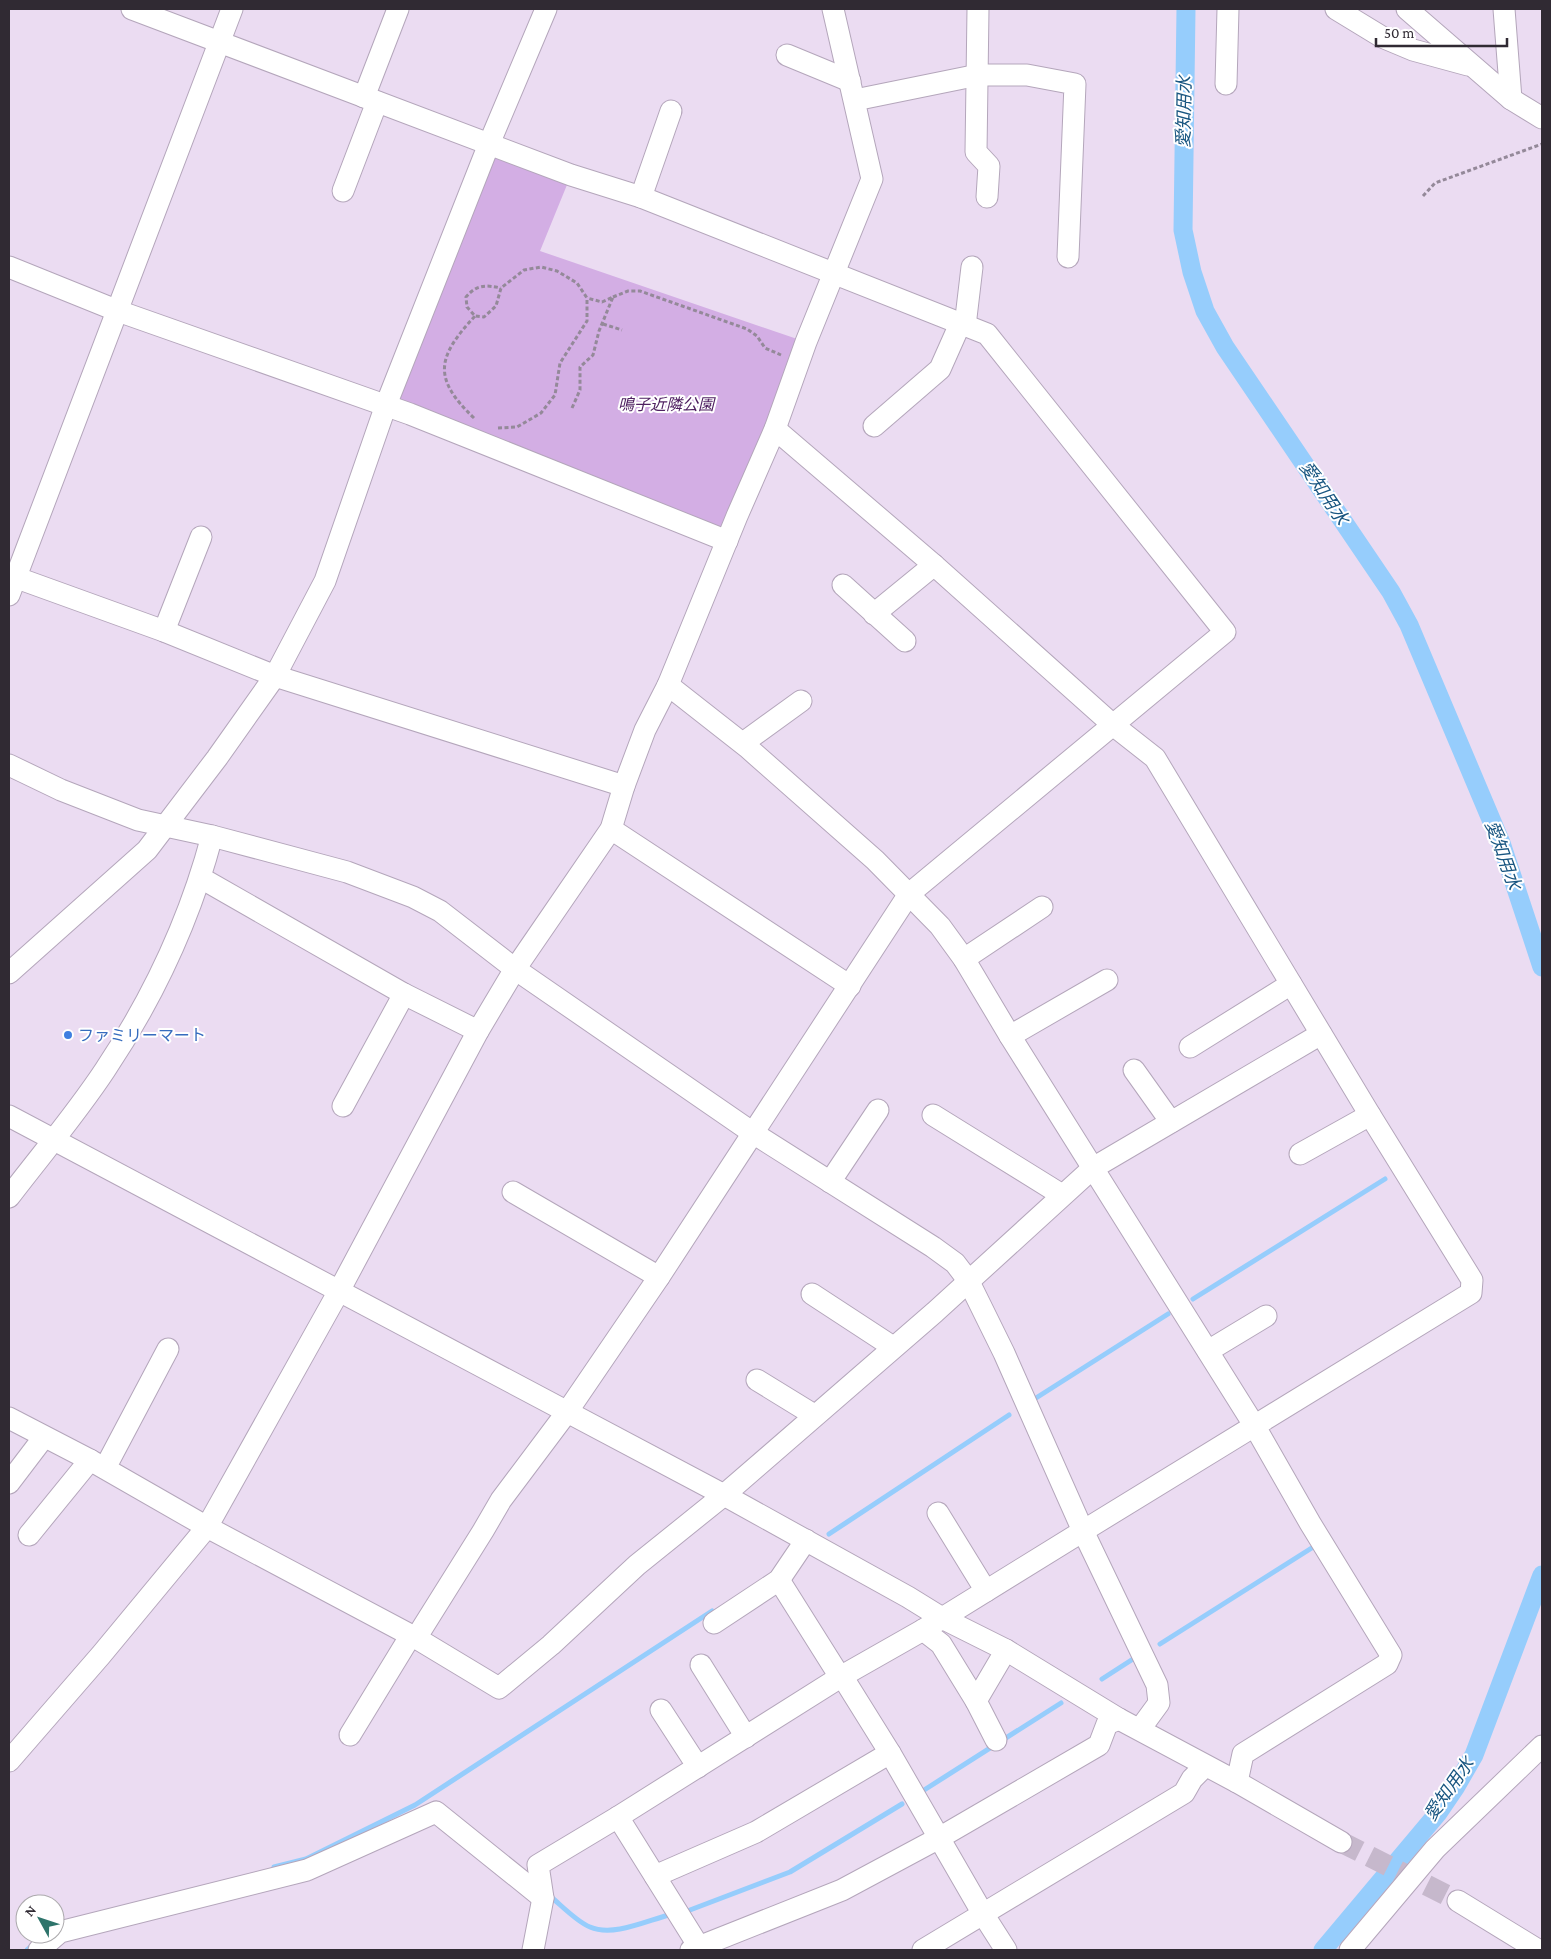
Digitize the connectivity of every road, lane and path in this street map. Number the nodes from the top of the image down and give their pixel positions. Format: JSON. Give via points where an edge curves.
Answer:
{"nodes":[{"id":1,"x":132,"y":9,"type":"edge"},
{"id":2,"x":232,"y":9,"type":"edge"},
{"id":3,"x":398,"y":9,"type":"edge"},
{"id":4,"x":546,"y":9,"type":"edge"},
{"id":5,"x":833,"y":9,"type":"edge"},
{"id":6,"x":978,"y":9,"type":"edge"},
{"id":7,"x":1228,"y":9,"type":"edge"},
{"id":8,"x":1336,"y":9,"type":"edge"},
{"id":9,"x":1407,"y":9,"type":"edge"},
{"id":10,"x":1504,"y":9,"type":"edge"},
{"id":11,"x":218,"y":42,"type":"junction"},
{"id":12,"x":787,"y":55,"type":"dead end"},
{"id":13,"x":1473,"y":66,"type":"junction"},
{"id":14,"x":978,"y":75,"type":"junction"},
{"id":15,"x":1226,"y":84,"type":"dead end"},
{"id":16,"x":852,"y":90,"type":"junction"},
{"id":17,"x":1511,"y":98,"type":"junction"},
{"id":18,"x":370,"y":100,"type":"junction"},
{"id":19,"x":671,"y":111,"type":"dead end"},
{"id":20,"x":1542,"y":118,"type":"edge"},
{"id":21,"x":489,"y":144,"type":"junction"},
{"id":22,"x":1542,"y":144,"type":"edge"},
{"id":23,"x":343,"y":191,"type":"dead end"},
{"id":24,"x":1423,"y":196,"type":"dead end"},
{"id":25,"x":641,"y":197,"type":"junction"},
{"id":26,"x":987,"y":197,"type":"dead end"},
{"id":27,"x":1068,"y":257,"type":"dead end"},
{"id":28,"x":9,"y":267,"type":"edge"},
{"id":29,"x":972,"y":267,"type":"dead end"},
{"id":30,"x":834,"y":273,"type":"junction"},
{"id":31,"x":501,"y":288,"type":"junction"},
{"id":32,"x":613,"y":297,"type":"junction"},
{"id":33,"x":588,"y":298,"type":"junction"},
{"id":34,"x":118,"y":312,"type":"junction"},
{"id":35,"x":475,"y":316,"type":"junction"},
{"id":36,"x":603,"y":324,"type":"junction"},
{"id":37,"x":963,"y":325,"type":"junction"},
{"id":38,"x":622,"y":330,"type":"dead end"},
{"id":39,"x":800,"y":363,"type":"junction"},
{"id":40,"x":386,"y":405,"type":"junction"},
{"id":41,"x":572,"y":408,"type":"dead end"},
{"id":42,"x":481,"y":422,"type":"dead end"},
{"id":43,"x":874,"y":426,"type":"dead end"},
{"id":44,"x":494,"y":428,"type":"dead end"},
{"id":45,"x":774,"y":429,"type":"junction"},
{"id":46,"x":201,"y":536,"type":"dead end"},
{"id":47,"x":727,"y":540,"type":"junction"},
{"id":48,"x":934,"y":565,"type":"junction"},
{"id":49,"x":11,"y":583,"type":"edge"},
{"id":50,"x":843,"y":585,"type":"dead end"},
{"id":51,"x":874,"y":614,"type":"junction"},
{"id":52,"x":164,"y":631,"type":"junction"},
{"id":53,"x":905,"y":641,"type":"dead end"},
{"id":54,"x":275,"y":676,"type":"junction"},
{"id":55,"x":668,"y":685,"type":"junction"},
{"id":56,"x":801,"y":701,"type":"dead end"},
{"id":57,"x":1113,"y":725,"type":"junction"},
{"id":58,"x":743,"y":743,"type":"junction"},
{"id":59,"x":9,"y":765,"type":"edge"},
{"id":60,"x":624,"y":786,"type":"junction"},
{"id":61,"x":166,"y":825,"type":"junction"},
{"id":62,"x":611,"y":829,"type":"junction"},
{"id":63,"x":212,"y":836,"type":"junction"},
{"id":64,"x":201,"y":878,"type":"junction"},
{"id":65,"x":909,"y":894,"type":"junction"},
{"id":66,"x":1042,"y":907,"type":"dead end"},
{"id":67,"x":964,"y":960,"type":"junction"},
{"id":68,"x":515,"y":969,"type":"junction"},
{"id":69,"x":9,"y":973,"type":"edge"},
{"id":70,"x":1107,"y":980,"type":"dead end"},
{"id":71,"x":1291,"y":984,"type":"junction"},
{"id":72,"x":850,"y":986,"type":"junction"},
{"id":73,"x":404,"y":994,"type":"junction"},
{"id":74,"x":478,"y":1031,"type":"junction"},
{"id":75,"x":1321,"y":1034,"type":"junction"},
{"id":76,"x":1010,"y":1036,"type":"junction"},
{"id":77,"x":1190,"y":1047,"type":"dead end"},
{"id":78,"x":1134,"y":1070,"type":"dead end"},
{"id":79,"x":343,"y":1106,"type":"dead end"},
{"id":80,"x":878,"y":1110,"type":"dead end"},
{"id":81,"x":933,"y":1115,"type":"dead end"},
{"id":82,"x":1370,"y":1115,"type":"junction"},
{"id":83,"x":9,"y":1116,"type":"edge"},
{"id":84,"x":1171,"y":1122,"type":"junction"},
{"id":85,"x":753,"y":1133,"type":"junction"},
{"id":86,"x":54,"y":1140,"type":"junction"},
{"id":87,"x":1300,"y":1154,"type":"dead end"},
{"id":88,"x":1093,"y":1168,"type":"junction"},
{"id":89,"x":830,"y":1182,"type":"junction"},
{"id":90,"x":513,"y":1192,"type":"dead end"},
{"id":91,"x":1062,"y":1195,"type":"junction"},
{"id":92,"x":9,"y":1197,"type":"edge"},
{"id":93,"x":659,"y":1277,"type":"junction"},
{"id":94,"x":968,"y":1280,"type":"junction"},
{"id":95,"x":340,"y":1290,"type":"junction"},
{"id":96,"x":812,"y":1294,"type":"dead end"},
{"id":97,"x":1266,"y":1316,"type":"dead end"},
{"id":98,"x":894,"y":1347,"type":"junction"},
{"id":99,"x":168,"y":1349,"type":"dead end"},
{"id":100,"x":1208,"y":1352,"type":"junction"},
{"id":101,"x":756,"y":1380,"type":"dead end"},
{"id":102,"x":567,"y":1412,"type":"junction"},
{"id":103,"x":814,"y":1416,"type":"junction"},
{"id":104,"x":9,"y":1418,"type":"edge"},
{"id":105,"x":1254,"y":1425,"type":"junction"},
{"id":106,"x":44,"y":1437,"type":"junction"},
{"id":107,"x":97,"y":1464,"type":"junction"},
{"id":108,"x":9,"y":1483,"type":"edge"},
{"id":109,"x":724,"y":1495,"type":"junction"},
{"id":110,"x":938,"y":1513,"type":"dead end"},
{"id":111,"x":207,"y":1527,"type":"junction"},
{"id":112,"x":1083,"y":1531,"type":"junction"},
{"id":113,"x":29,"y":1535,"type":"dead end"},
{"id":114,"x":806,"y":1540,"type":"junction"},
{"id":115,"x":779,"y":1580,"type":"junction"},
{"id":116,"x":986,"y":1591,"type":"junction"},
{"id":117,"x":942,"y":1618,"type":"junction"},
{"id":118,"x":714,"y":1623,"type":"dead end"},
{"id":119,"x":923,"y":1630,"type":"junction"},
{"id":120,"x":414,"y":1636,"type":"junction"},
{"id":121,"x":1006,"y":1650,"type":"junction"},
{"id":122,"x":701,"y":1665,"type":"dead end"},
{"id":123,"x":841,"y":1677,"type":"junction"},
{"id":124,"x":976,"y":1701,"type":"junction"},
{"id":125,"x":661,"y":1710,"type":"dead end"},
{"id":126,"x":1119,"y":1719,"type":"junction"},
{"id":127,"x":1140,"y":1728,"type":"junction"},
{"id":128,"x":350,"y":1735,"type":"dead end"},
{"id":129,"x":746,"y":1737,"type":"junction"},
{"id":130,"x":996,"y":1740,"type":"dead end"},
{"id":131,"x":1542,"y":1746,"type":"edge"},
{"id":132,"x":890,"y":1753,"type":"junction"},
{"id":133,"x":9,"y":1761,"type":"edge"},
{"id":134,"x":1205,"y":1766,"type":"junction"},
{"id":135,"x":698,"y":1767,"type":"junction"},
{"id":136,"x":1237,"y":1782,"type":"junction"},
{"id":137,"x":618,"y":1818,"type":"junction"},
{"id":138,"x":940,"y":1838,"type":"junction"},
{"id":139,"x":1341,"y":1842,"type":"tunnel mouth"},
{"id":140,"x":655,"y":1876,"type":"junction"},
{"id":141,"x":543,"y":1898,"type":"junction"},
{"id":142,"x":1458,"y":1901,"type":"tunnel mouth"},
{"id":143,"x":983,"y":1914,"type":"junction"},
{"id":144,"x":697,"y":1949,"type":"edge"},
{"id":145,"x":39,"y":1950,"type":"edge"},
{"id":146,"x":533,"y":1950,"type":"edge"},
{"id":147,"x":924,"y":1950,"type":"edge"},
{"id":148,"x":1006,"y":1950,"type":"edge"},
{"id":149,"x":1350,"y":1950,"type":"edge"},
{"id":150,"x":1538,"y":1950,"type":"edge"}],
"edges":[{"from":1,"to":11,"type":"street"},
{"from":2,"to":11,"type":"street"},
{"from":3,"to":18,"type":"street"},
{"from":4,"to":21,"type":"street"},
{"from":5,"to":16,"type":"street"},
{"from":6,"to":14,"type":"street"},
{"from":7,"to":15,"type":"street"},
{"from":8,"to":13,"type":"street","via":[[1382,37],[1413,50]]},
{"from":9,"to":13,"type":"street"},
{"from":10,"to":17,"type":"street"},
{"from":11,"to":18,"type":"street"},
{"from":11,"to":34,"type":"street"},
{"from":12,"to":16,"type":"street"},
{"from":13,"to":17,"type":"street"},
{"from":14,"to":16,"type":"street"},
{"from":14,"to":26,"type":"street","via":[[976,152],[990,166]]},
{"from":14,"to":27,"type":"street","via":[[1027,76],[1075,84]]},
{"from":16,"to":30,"type":"street","via":[[872,179]]},
{"from":17,"to":20,"type":"street"},
{"from":18,"to":21,"type":"street"},
{"from":18,"to":23,"type":"street"},
{"from":19,"to":25,"type":"street"},
{"from":21,"to":25,"type":"street"},
{"from":21,"to":40,"type":"street"},
{"from":22,"to":24,"type":"path","via":[[1435,182]]},
{"from":25,"to":30,"type":"street"},
{"from":28,"to":34,"type":"street"},
{"from":29,"to":37,"type":"street"},
{"from":30,"to":37,"type":"street"},
{"from":30,"to":39,"type":"street"},
{"from":31,"to":33,"type":"path","via":[[524,270],[541,267],[557,271],[577,283]]},
{"from":31,"to":35,"type":"path","via":[[496,306],[484,317]]},
{"from":31,"to":35,"type":"path","via":[[479,286],[472,290],[466,297],[467,307]]},
{"from":32,"to":33,"type":"path","via":[[602,302]]},
{"from":32,"to":36,"type":"path"},
{"from":32,"to":39,"type":"path","via":[[640,291],[747,329],[765,348]]},
{"from":33,"to":44,"type":"path","via":[[587,321],[560,363],[555,396],[541,413],[517,427]]},
{"from":34,"to":40,"type":"street"},
{"from":34,"to":49,"type":"street"},
{"from":35,"to":42,"type":"path","via":[[457,336],[444,370],[448,388],[457,402]]},
{"from":36,"to":38,"type":"path"},
{"from":36,"to":41,"type":"path","via":[[593,355],[580,368],[580,390]]},
{"from":37,"to":43,"type":"street","via":[[940,369]]},
{"from":37,"to":57,"type":"street","via":[[987,334],[1225,632]]},
{"from":39,"to":45,"type":"street"},
{"from":40,"to":47,"type":"street"},
{"from":40,"to":54,"type":"street","via":[[325,581]]},
{"from":45,"to":47,"type":"street"},
{"from":45,"to":48,"type":"street"},
{"from":46,"to":52,"type":"street"},
{"from":47,"to":55,"type":"street"},
{"from":48,"to":51,"type":"street"},
{"from":48,"to":57,"type":"street"},
{"from":49,"to":52,"type":"street"},
{"from":50,"to":51,"type":"street"},
{"from":51,"to":53,"type":"street"},
{"from":52,"to":54,"type":"street"},
{"from":54,"to":60,"type":"street"},
{"from":54,"to":61,"type":"street"},
{"from":55,"to":58,"type":"street"},
{"from":55,"to":60,"type":"street","via":[[645,730]]},
{"from":56,"to":58,"type":"street"},
{"from":57,"to":65,"type":"street"},
{"from":57,"to":71,"type":"street","via":[[1155,758]]},
{"from":58,"to":65,"type":"street"},
{"from":59,"to":61,"type":"street","via":[[61,790],[138,820]]},
{"from":60,"to":62,"type":"street"},
{"from":61,"to":63,"type":"street"},
{"from":61,"to":69,"type":"street","via":[[147,850]]},
{"from":62,"to":68,"type":"street"},
{"from":62,"to":72,"type":"street"},
{"from":63,"to":64,"type":"street"},
{"from":63,"to":68,"type":"street","via":[[347,872],[413,897],[440,911]]},
{"from":64,"to":73,"type":"street"},
{"from":64,"to":86,"type":"street","via":[[140,1015]]},
{"from":65,"to":67,"type":"street","via":[[940,926]]},
{"from":65,"to":72,"type":"street"},
{"from":66,"to":67,"type":"street"},
{"from":67,"to":76,"type":"street"},
{"from":68,"to":74,"type":"street"},
{"from":68,"to":85,"type":"street"},
{"from":70,"to":76,"type":"street"},
{"from":71,"to":75,"type":"street"},
{"from":71,"to":77,"type":"street"},
{"from":72,"to":85,"type":"street"},
{"from":73,"to":74,"type":"street"},
{"from":73,"to":79,"type":"street"},
{"from":74,"to":95,"type":"street"},
{"from":75,"to":82,"type":"street"},
{"from":75,"to":84,"type":"street"},
{"from":76,"to":88,"type":"street"},
{"from":78,"to":84,"type":"street"},
{"from":80,"to":89,"type":"street"},
{"from":81,"to":91,"type":"street"},
{"from":82,"to":87,"type":"street"},
{"from":82,"to":105,"type":"street","via":[[1472,1280],[1471,1293]]},
{"from":83,"to":86,"type":"street"},
{"from":84,"to":88,"type":"street"},
{"from":85,"to":89,"type":"street"},
{"from":85,"to":93,"type":"street"},
{"from":86,"to":92,"type":"street"},
{"from":86,"to":95,"type":"street"},
{"from":88,"to":91,"type":"street"},
{"from":88,"to":100,"type":"street"},
{"from":89,"to":94,"type":"street","via":[[956,1263]]},
{"from":90,"to":93,"type":"street"},
{"from":91,"to":94,"type":"street"},
{"from":93,"to":102,"type":"street"},
{"from":94,"to":98,"type":"street"},
{"from":94,"to":112,"type":"street"},
{"from":95,"to":102,"type":"street"},
{"from":95,"to":111,"type":"street"},
{"from":96,"to":98,"type":"street"},
{"from":97,"to":100,"type":"street"},
{"from":98,"to":103,"type":"street"},
{"from":99,"to":107,"type":"street"},
{"from":100,"to":105,"type":"street"},
{"from":101,"to":103,"type":"street"},
{"from":102,"to":109,"type":"street"},
{"from":102,"to":120,"type":"street","via":[[501,1500],[484,1532]]},
{"from":103,"to":109,"type":"street"},
{"from":104,"to":106,"type":"street"},
{"from":105,"to":112,"type":"street"},
{"from":105,"to":136,"type":"street","via":[[1392,1655],[1387,1664],[1243,1754]]},
{"from":106,"to":107,"type":"street"},
{"from":106,"to":108,"type":"street"},
{"from":107,"to":111,"type":"street"},
{"from":107,"to":113,"type":"street"},
{"from":109,"to":114,"type":"street"},
{"from":109,"to":120,"type":"street","via":[[637,1565],[499,1688]]},
{"from":110,"to":116,"type":"street"},
{"from":111,"to":120,"type":"street"},
{"from":111,"to":133,"type":"street"},
{"from":112,"to":116,"type":"street"},
{"from":112,"to":127,"type":"street","via":[[1156,1685],[1159,1702]]},
{"from":114,"to":115,"type":"street"},
{"from":114,"to":117,"type":"street"},
{"from":115,"to":118,"type":"street"},
{"from":115,"to":123,"type":"street"},
{"from":116,"to":117,"type":"street"},
{"from":117,"to":119,"type":"street"},
{"from":117,"to":121,"type":"street"},
{"from":119,"to":123,"type":"street"},
{"from":119,"to":124,"type":"street","via":[[941,1644]]},
{"from":120,"to":128,"type":"street"},
{"from":121,"to":124,"type":"street"},
{"from":121,"to":126,"type":"street"},
{"from":122,"to":129,"type":"street"},
{"from":123,"to":129,"type":"street"},
{"from":123,"to":132,"type":"street"},
{"from":124,"to":130,"type":"street"},
{"from":125,"to":135,"type":"street"},
{"from":126,"to":127,"type":"street"},
{"from":126,"to":138,"type":"street","via":[[1107,1724],[1099,1745]]},
{"from":127,"to":134,"type":"street"},
{"from":129,"to":135,"type":"street"},
{"from":131,"to":149,"type":"street","via":[[1435,1849]]},
{"from":132,"to":138,"type":"street"},
{"from":132,"to":140,"type":"street","via":[[756,1832]]},
{"from":134,"to":136,"type":"street"},
{"from":134,"to":143,"type":"street","via":[[1184,1793]]},
{"from":135,"to":137,"type":"street"},
{"from":136,"to":139,"type":"street"},
{"from":137,"to":140,"type":"street"},
{"from":137,"to":141,"type":"street","via":[[538,1866]]},
{"from":138,"to":143,"type":"street"},
{"from":138,"to":144,"type":"street","via":[[842,1890]]},
{"from":140,"to":144,"type":"street"},
{"from":141,"to":145,"type":"street","via":[[436,1812],[307,1870],[60,1932]]},
{"from":141,"to":146,"type":"street"},
{"from":142,"to":150,"type":"street"},
{"from":143,"to":147,"type":"street"},
{"from":143,"to":148,"type":"street"}]}
